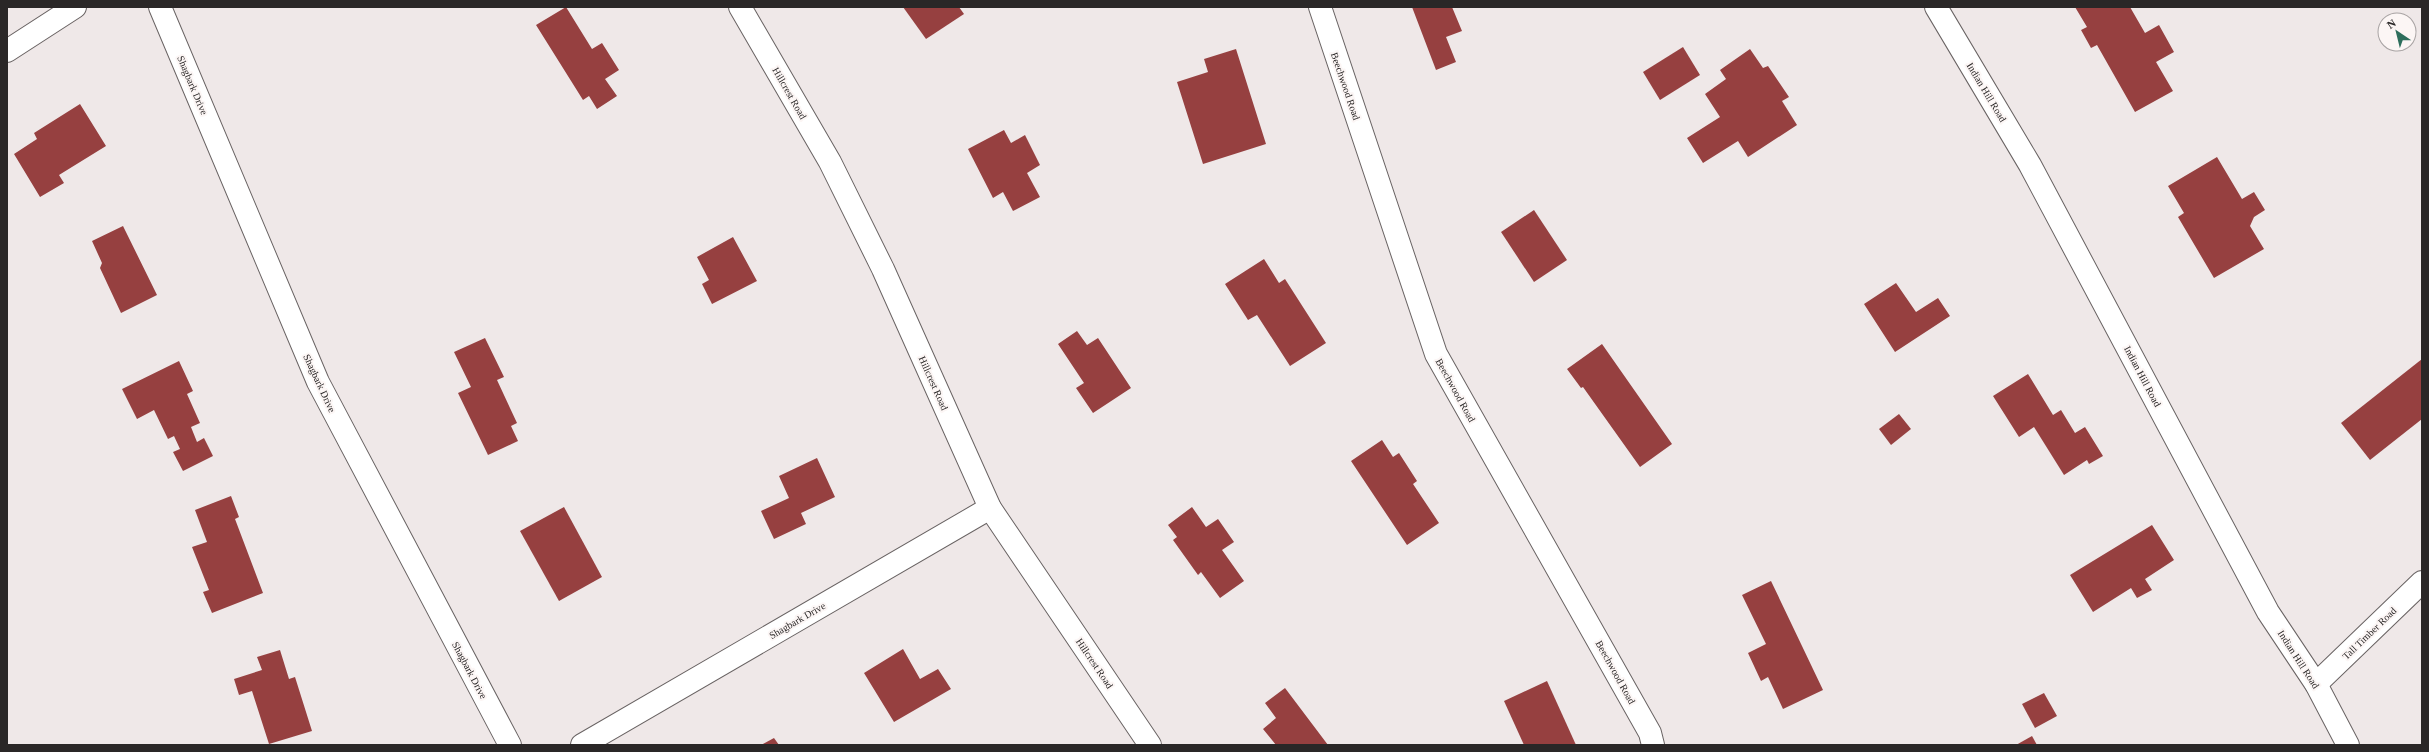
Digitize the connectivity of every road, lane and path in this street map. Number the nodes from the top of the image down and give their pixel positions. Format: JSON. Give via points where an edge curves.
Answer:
{"nodes":[{"id":1,"x":75,"y":7,"type":"edge"},
{"id":2,"x":160,"y":7,"type":"edge"},
{"id":3,"x":740,"y":7,"type":"edge"},
{"id":4,"x":1320,"y":7,"type":"edge"},
{"id":5,"x":1936,"y":7,"type":"edge"},
{"id":6,"x":7,"y":51,"type":"edge"},
{"id":7,"x":990,"y":508,"type":"junction"},
{"id":8,"x":2422,"y":582,"type":"edge"},
{"id":9,"x":2316,"y":684,"type":"junction"},
{"id":10,"x":510,"y":745,"type":"edge"},
{"id":11,"x":582,"y":745,"type":"edge"},
{"id":12,"x":1150,"y":745,"type":"edge"},
{"id":13,"x":1653,"y":745,"type":"edge"},
{"id":14,"x":2348,"y":745,"type":"edge"}],
"edges":[{"from":1,"to":6,"type":"street"},
{"from":2,"to":10,"type":"street","name":"Shagbark Drive","via":[[318,382]]},
{"from":3,"to":7,"type":"street","name":"Hillcrest Road","via":[[830,162],[883,269]]},
{"from":4,"to":13,"type":"street","name":"Beechwood Road","via":[[1436,354],[1650,733]]},
{"from":5,"to":9,"type":"street","name":"Indian Hill Road","via":[[2030,165],[2268,612]]},
{"from":7,"to":11,"type":"street","name":"Shagbark Drive"},
{"from":7,"to":12,"type":"street","name":"Hillcrest Road"},
{"from":8,"to":9,"type":"street","name":"Tall Timber Road"},
{"from":9,"to":14,"type":"street","name":"Indian Hill Road"}]}
